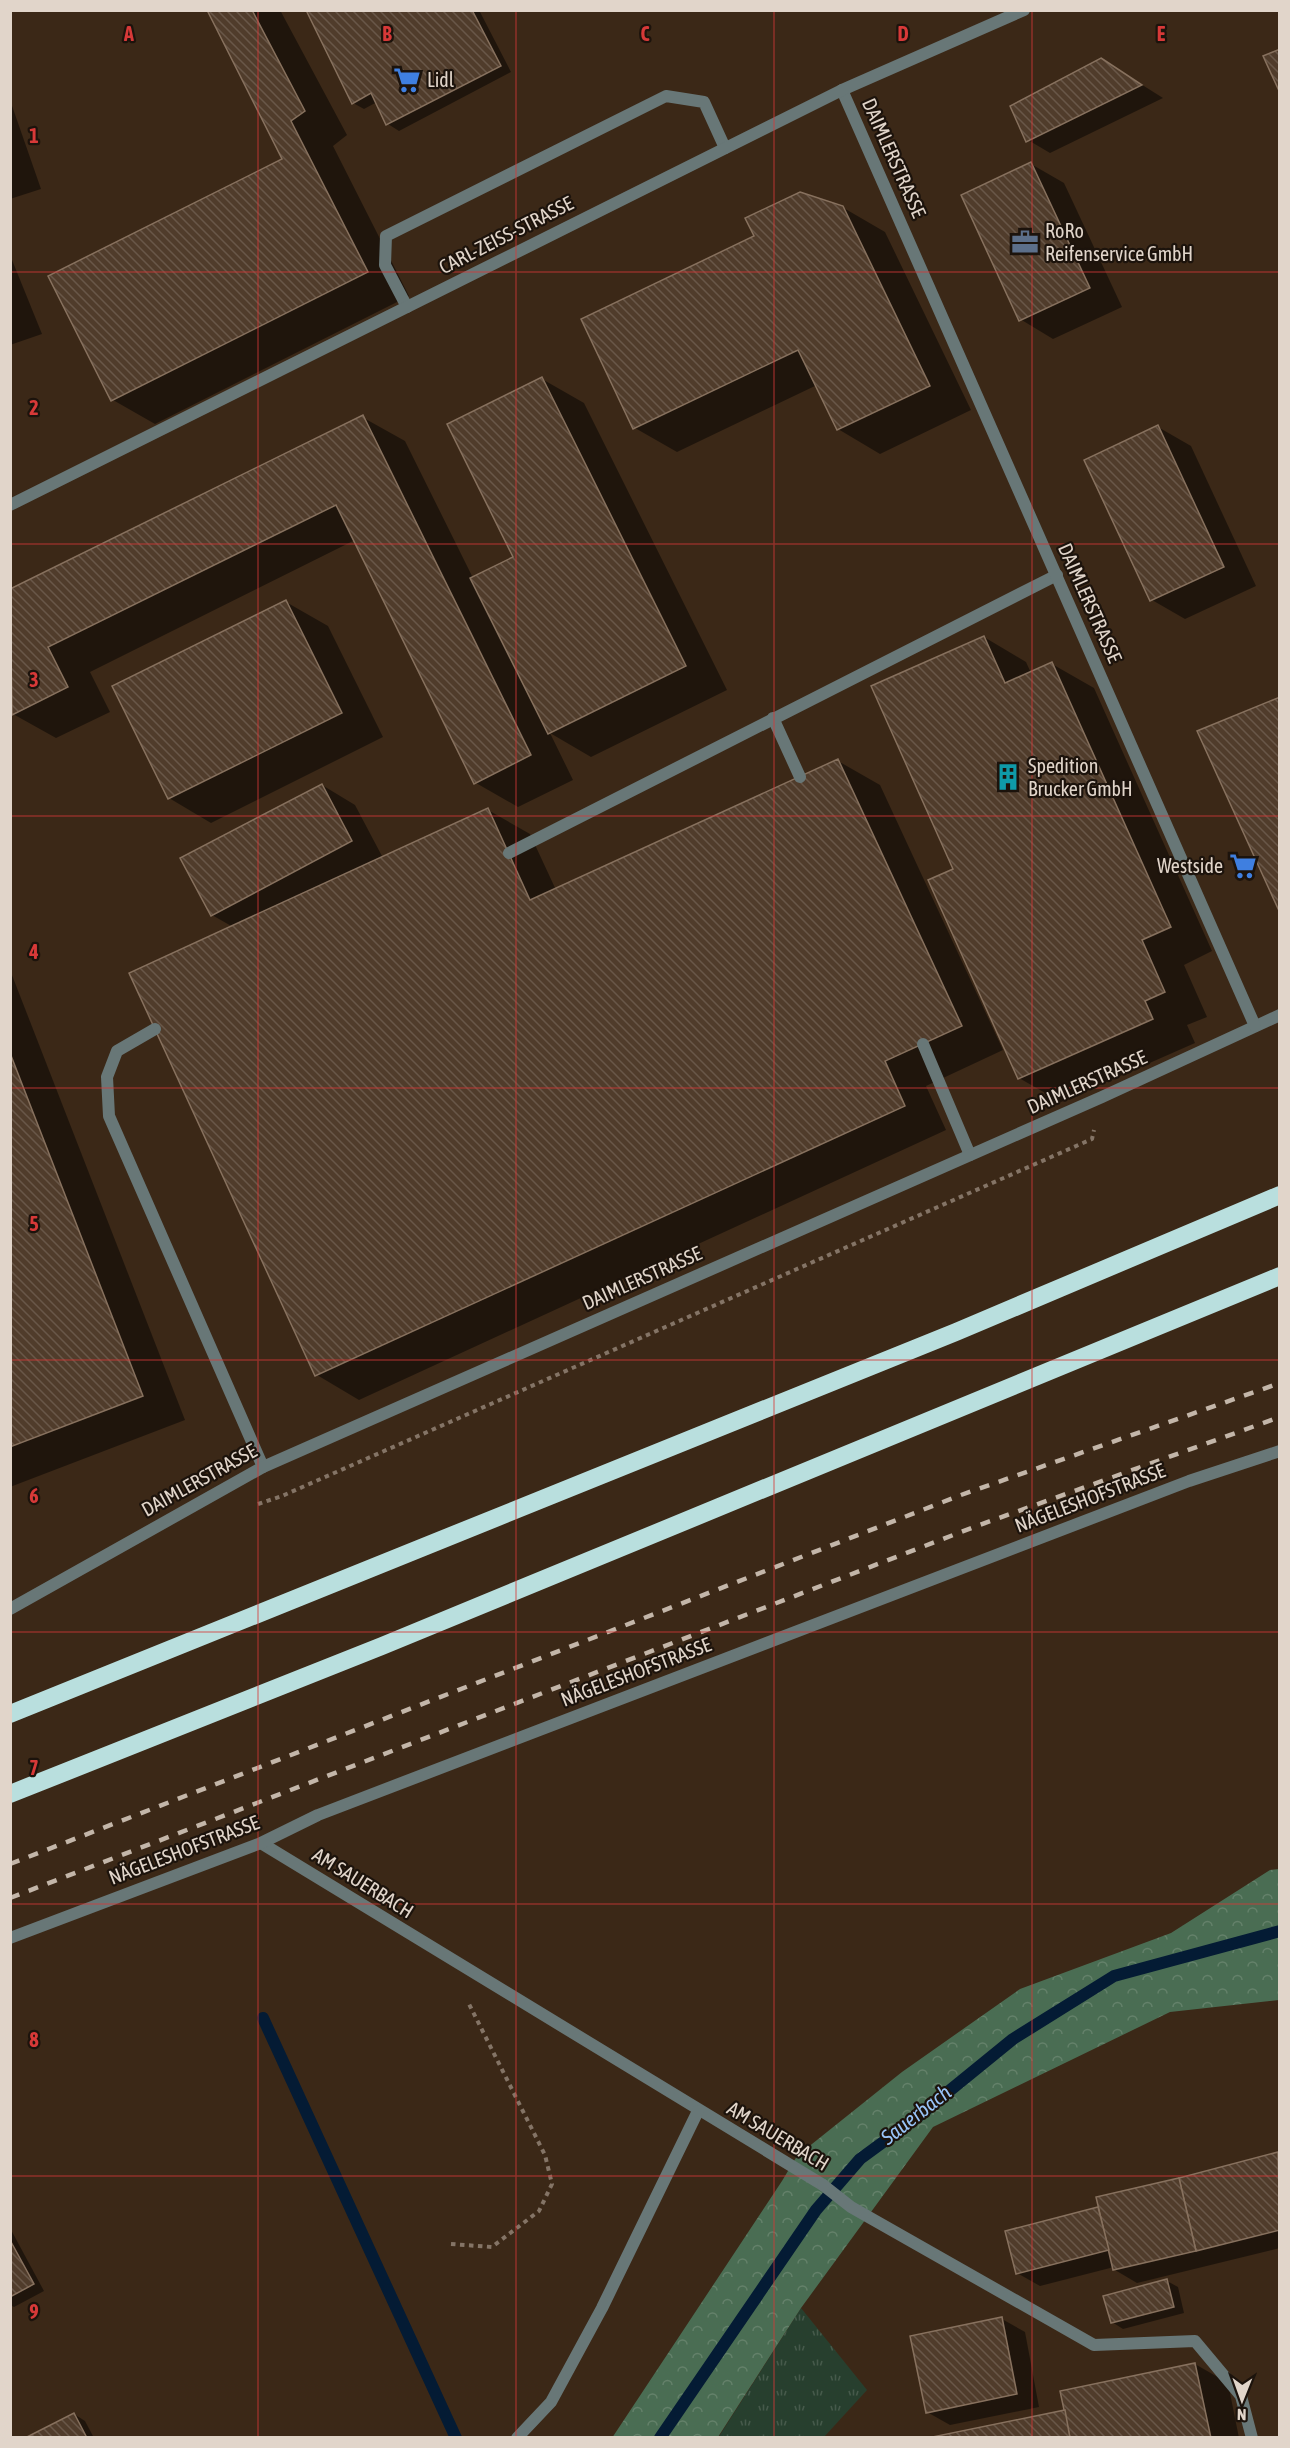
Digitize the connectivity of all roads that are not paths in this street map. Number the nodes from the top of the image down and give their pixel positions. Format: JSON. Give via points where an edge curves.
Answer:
{"nodes":[{"id":1,"x":1024,"y":10,"type":"edge"},
{"id":2,"x":842,"y":90,"type":"junction"},
{"id":3,"x":725,"y":148,"type":"junction"},
{"id":4,"x":407,"y":307,"type":"junction"},
{"id":5,"x":10,"y":505,"type":"edge"},
{"id":6,"x":1057,"y":575,"type":"junction"},
{"id":7,"x":773,"y":718,"type":"junction"},
{"id":8,"x":800,"y":777,"type":"dead end"},
{"id":9,"x":509,"y":853,"type":"dead end"},
{"id":10,"x":1280,"y":1014,"type":"edge"},
{"id":11,"x":1255,"y":1026,"type":"junction"},
{"id":12,"x":155,"y":1029,"type":"dead end"},
{"id":13,"x":923,"y":1044,"type":"dead end"},
{"id":14,"x":970,"y":1155,"type":"junction"},
{"id":15,"x":1280,"y":1195,"type":"edge"},
{"id":16,"x":1280,"y":1276,"type":"edge"},
{"id":17,"x":1280,"y":1451,"type":"edge"},
{"id":18,"x":263,"y":1467,"type":"junction"},
{"id":19,"x":10,"y":1609,"type":"edge"},
{"id":20,"x":10,"y":1714,"type":"edge"},
{"id":21,"x":10,"y":1794,"type":"edge"},
{"id":22,"x":261,"y":1843,"type":"junction"},
{"id":23,"x":10,"y":1938,"type":"edge"},
{"id":24,"x":698,"y":2111,"type":"junction"},
{"id":25,"x":517,"y":2438,"type":"edge"},
{"id":26,"x":1252,"y":2438,"type":"edge"}],
"edges":[{"from":1,"to":2,"type":"street","name":"CARL-ZEISS-STRASSE"},
{"from":2,"to":3,"type":"street","name":"CARL-ZEISS-STRASSE"},
{"from":2,"to":6,"type":"street","name":"DAIMLERSTRASSE"},
{"from":3,"to":4,"type":"street","name":"CARL-ZEISS-STRASSE"},
{"from":3,"to":4,"type":"street","via":[[704,102],[666,96],[386,236],[385,265]]},
{"from":4,"to":5,"type":"street","name":"CARL-ZEISS-STRASSE"},
{"from":6,"to":7,"type":"street"},
{"from":6,"to":11,"type":"street","name":"DAIMLERSTRASSE"},
{"from":7,"to":8,"type":"street"},
{"from":7,"to":9,"type":"street"},
{"from":10,"to":11,"type":"street"},
{"from":11,"to":14,"type":"street","name":"DAIMLERSTRASSE"},
{"from":12,"to":18,"type":"street","via":[[117,1051],[107,1077],[109,1116]]},
{"from":13,"to":14,"type":"street"},
{"from":14,"to":18,"type":"street","name":"DAIMLERSTRASSE"},
{"from":15,"to":20,"type":"highway","via":[[923,1345]]},
{"from":16,"to":21,"type":"highway"},
{"from":17,"to":22,"type":"street","name":"NÄGELESHOFSTRASSE","via":[[1189,1481],[329,1810]]},
{"from":18,"to":19,"type":"street","name":"DAIMLERSTRASSE"},
{"from":22,"to":23,"type":"street","name":"NÄGELESHOFSTRASSE"},
{"from":22,"to":24,"type":"street","name":"AM SAUERBACH"},
{"from":24,"to":25,"type":"street","via":[[602,2308],[551,2402]]},
{"from":24,"to":26,"type":"street","name":"AM SAUERBACH","via":[[823,2185],[851,2207],[1094,2345],[1195,2341],[1241,2396]]}]}
